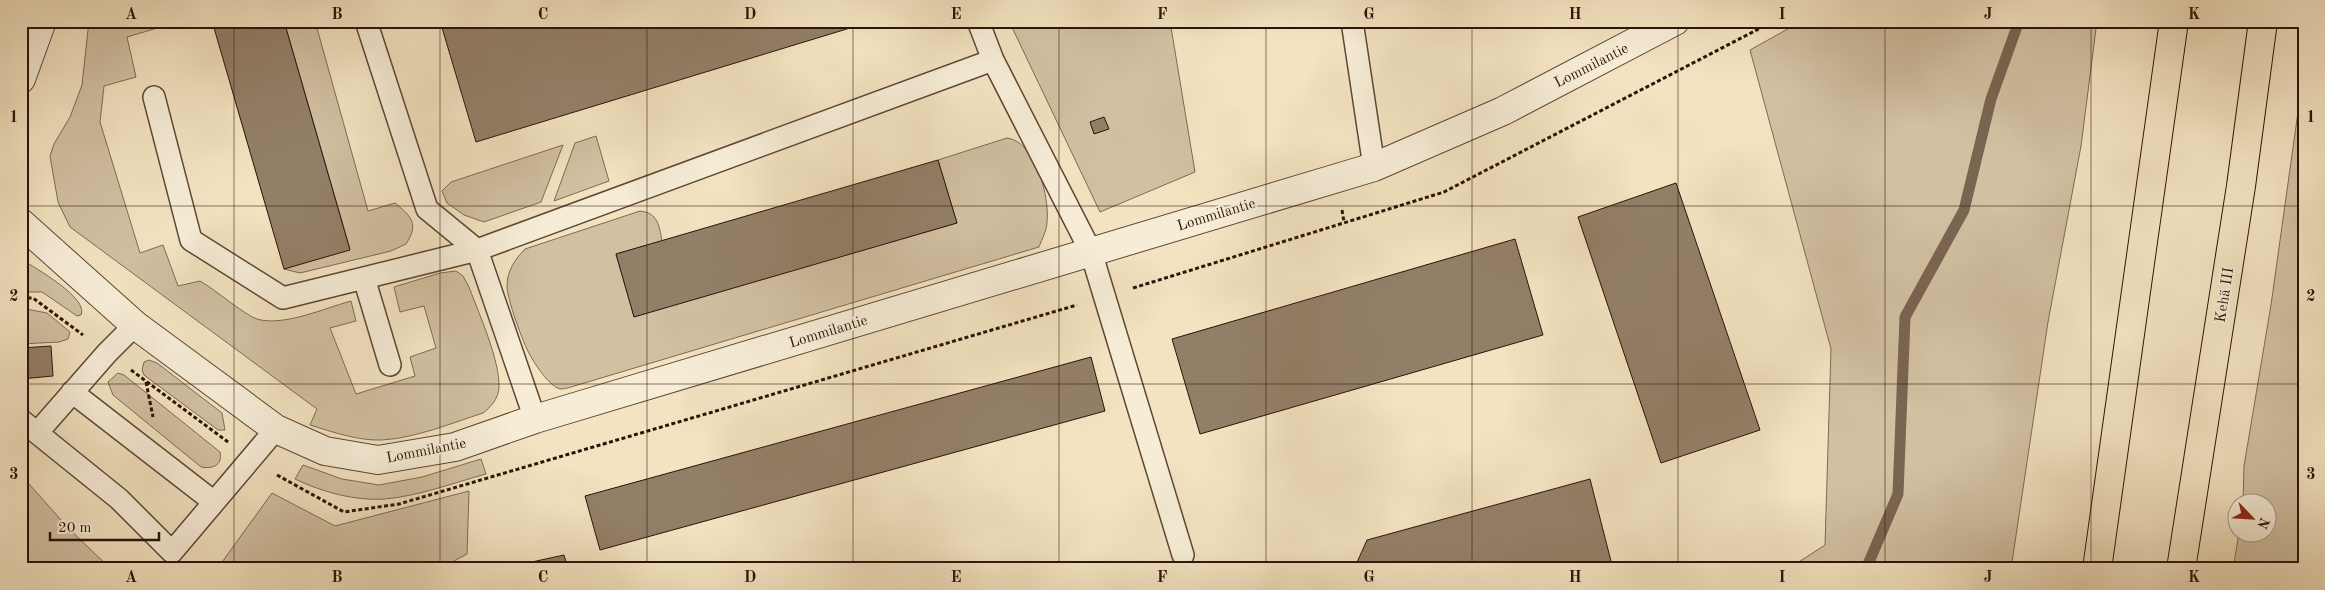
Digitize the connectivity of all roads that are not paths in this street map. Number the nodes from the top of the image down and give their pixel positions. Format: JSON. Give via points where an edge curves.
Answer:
{"nodes":[{"id":1,"x":42,"y":21,"type":"edge"},
{"id":2,"x":366,"y":21,"type":"edge"},
{"id":3,"x":978,"y":21,"type":"edge"},
{"id":4,"x":1352,"y":21,"type":"edge"},
{"id":5,"x":1675,"y":21,"type":"edge"},
{"id":6,"x":2174,"y":21,"type":"edge"},
{"id":7,"x":2262,"y":21,"type":"edge"},
{"id":8,"x":993,"y":60,"type":"junction"},
{"id":9,"x":21,"y":79,"type":"edge"},
{"id":10,"x":154,"y":97,"type":"dead end"},
{"id":11,"x":1374,"y":167,"type":"junction"},
{"id":12,"x":21,"y":223,"type":"edge"},
{"id":13,"x":477,"y":250,"type":"junction"},
{"id":14,"x":1091,"y":252,"type":"junction"},
{"id":15,"x":364,"y":278,"type":"junction"},
{"id":16,"x":136,"y":325,"type":"junction"},
{"id":17,"x":390,"y":365,"type":"dead end"},
{"id":18,"x":72,"y":392,"type":"junction"},
{"id":19,"x":535,"y":419,"type":"junction"},
{"id":20,"x":29,"y":426,"type":"edge"},
{"id":21,"x":276,"y":429,"type":"junction"},
{"id":22,"x":214,"y":502,"type":"junction"},
{"id":23,"x":2104,"y":522,"type":"junction"},
{"id":24,"x":1183,"y":556,"type":"dead end"},
{"id":25,"x":2082,"y":569,"type":"edge"},
{"id":26,"x":2097,"y":569,"type":"edge"},
{"id":27,"x":2181,"y":569,"type":"edge"}],
"edges":[{"from":1,"to":9,"type":"street"},
{"from":2,"to":13,"type":"lane","via":[[427,209]]},
{"from":3,"to":8,"type":"lane"},
{"from":4,"to":11,"type":"lane"},
{"from":5,"to":11,"type":"street","name":"Lommilantie","via":[[1502,111]]},
{"from":6,"to":23,"type":"highway"},
{"from":7,"to":27,"type":"highway","name":"Kehä III","via":[[2241,186]]},
{"from":8,"to":13,"type":"lane"},
{"from":8,"to":14,"type":"lane"},
{"from":10,"to":15,"type":"lane","via":[[191,240],[283,298]]},
{"from":11,"to":14,"type":"street","name":"Lommilantie"},
{"from":12,"to":16,"type":"street","name":"Lommilantie"},
{"from":13,"to":15,"type":"lane"},
{"from":13,"to":19,"type":"lane"},
{"from":14,"to":19,"type":"street","name":"Lommilantie"},
{"from":14,"to":24,"type":"lane"},
{"from":15,"to":17,"type":"lane"},
{"from":16,"to":18,"type":"lane"},
{"from":16,"to":21,"type":"street","name":"Lommilantie"},
{"from":18,"to":20,"type":"lane"},
{"from":18,"to":22,"type":"lane"},
{"from":19,"to":21,"type":"street","name":"Lommilantie","via":[[455,447],[378,460],[325,451]]},
{"from":20,"to":22,"type":"lane","via":[[119,499],[172,552]]},
{"from":21,"to":22,"type":"lane"},
{"from":23,"to":25,"type":"highway"},
{"from":23,"to":26,"type":"highway"}]}
